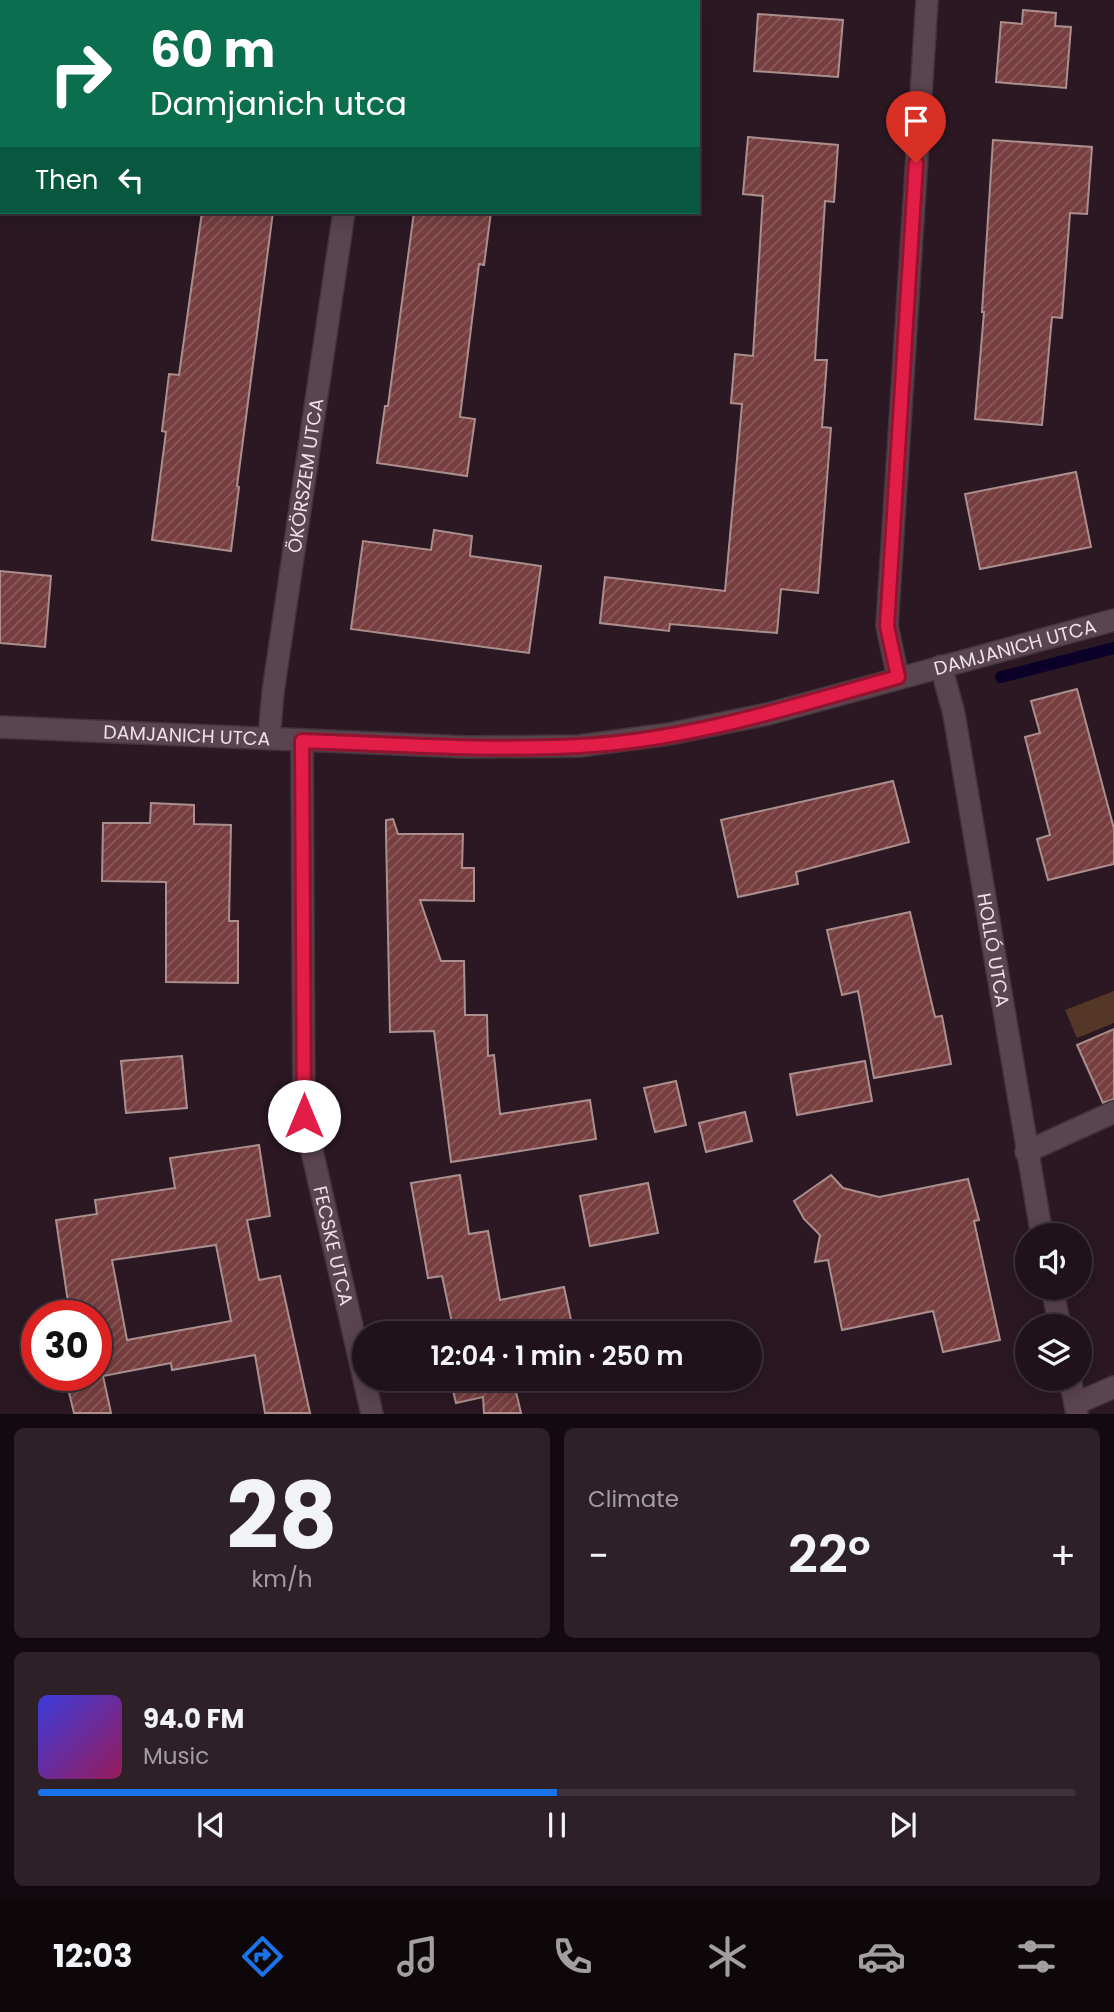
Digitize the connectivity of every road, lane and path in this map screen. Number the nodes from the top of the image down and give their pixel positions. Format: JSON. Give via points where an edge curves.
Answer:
{"nodes":[{"id":1,"x":927,"y":0,"type":"edge"},
{"id":2,"x":344,"y":214,"type":"edge"},
{"id":3,"x":1114,"y":620,"type":"edge"},
{"id":4,"x":941,"y":666,"type":"junction"},
{"id":5,"x":898,"y":677,"type":"junction"},
{"id":6,"x":0,"y":727,"type":"edge"},
{"id":7,"x":270,"y":738,"type":"junction"},
{"id":8,"x":302,"y":741,"type":"junction"},
{"id":9,"x":1114,"y":1112,"type":"edge"},
{"id":10,"x":1026,"y":1152,"type":"junction"},
{"id":11,"x":1040,"y":1223,"type":"edge"},
{"id":12,"x":1114,"y":1387,"type":"edge"},
{"id":13,"x":1072,"y":1391,"type":"edge"},
{"id":14,"x":1076,"y":1409,"type":"edge"},
{"id":15,"x":372,"y":1413,"type":"edge"}],
"edges":[{"from":1,"to":5,"type":"street","via":[[887,626]]},
{"from":2,"to":7,"type":"street","name":"ÖKÖRSZEM UTCA"},
{"from":3,"to":4,"type":"street","name":"DAMJANICH UTCA"},
{"from":4,"to":5,"type":"street","name":"DAMJANICH UTCA"},
{"from":4,"to":10,"type":"street","name":"HOLLÓ UTCA","via":[[954,714]]},
{"from":5,"to":8,"type":"street","name":"DAMJANICH UTCA","via":[[768,713],[670,734],[579,746]]},
{"from":6,"to":7,"type":"street","name":"DAMJANICH UTCA"},
{"from":7,"to":8,"type":"street","name":"DAMJANICH UTCA"},
{"from":8,"to":15,"type":"street","name":"FECSKE UTCA","via":[[304,1116]]},
{"from":9,"to":10,"type":"street"},
{"from":10,"to":11,"type":"street","name":"HOLLÓ UTCA"},
{"from":12,"to":14,"type":"street"},
{"from":13,"to":14,"type":"street"}]}
